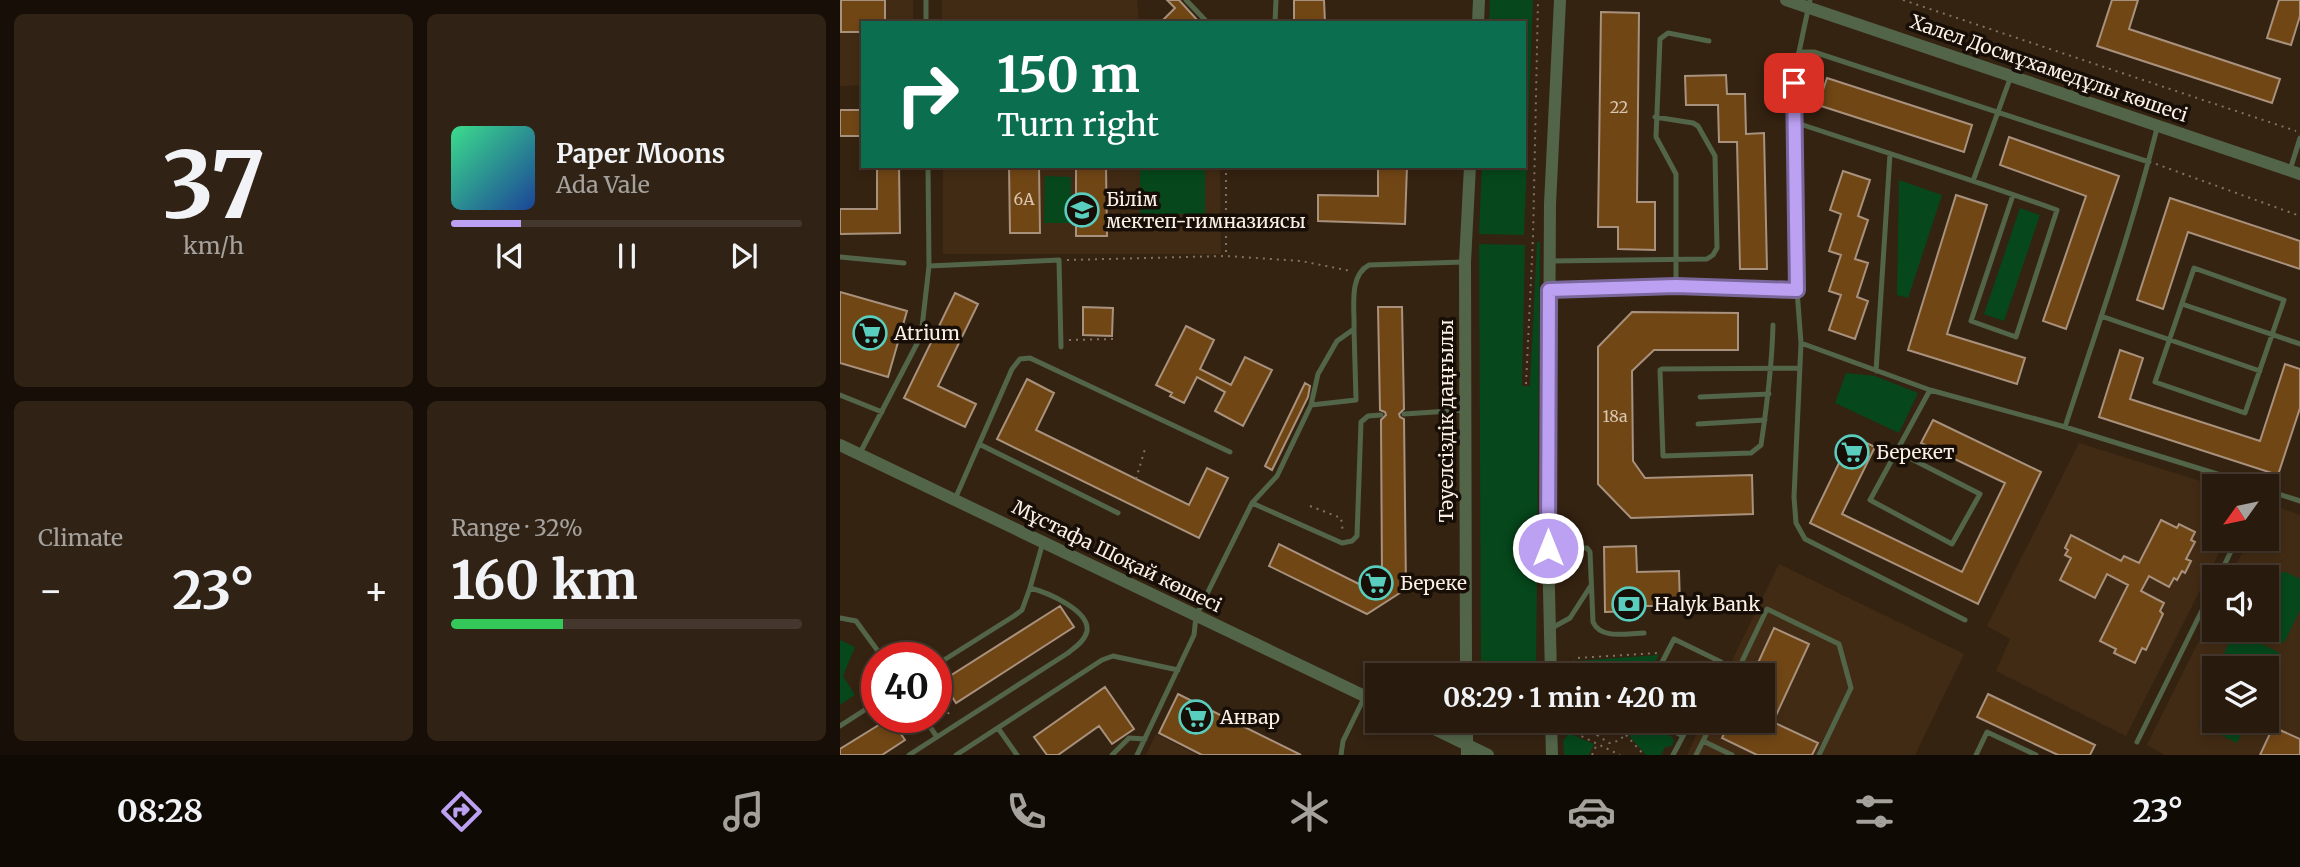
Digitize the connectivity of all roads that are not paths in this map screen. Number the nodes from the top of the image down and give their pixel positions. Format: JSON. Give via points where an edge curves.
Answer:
{"nodes":[{"id":1,"x":926,"y":0,"type":"edge"},
{"id":2,"x":1186,"y":0,"type":"edge"},
{"id":3,"x":1276,"y":0,"type":"edge"},
{"id":4,"x":1479,"y":0,"type":"edge"},
{"id":5,"x":1560,"y":0,"type":"edge"},
{"id":6,"x":1786,"y":0,"type":"edge"},
{"id":7,"x":1809,"y":4,"type":"edge"},
{"id":8,"x":1824,"y":6,"type":"edge"},
{"id":9,"x":926,"y":21,"type":"edge"},
{"id":10,"x":1206,"y":21,"type":"edge"},
{"id":11,"x":1275,"y":21,"type":"edge"},
{"id":12,"x":1478,"y":21,"type":"edge"},
{"id":13,"x":1709,"y":41,"type":"dead end"},
{"id":14,"x":1799,"y":52,"type":"junction"},
{"id":15,"x":2011,"y":75,"type":"junction"},
{"id":16,"x":1998,"y":112,"type":"junction"},
{"id":17,"x":1655,"y":117,"type":"junction"},
{"id":18,"x":1794,"y":121,"type":"junction"},
{"id":19,"x":2158,"y":125,"type":"junction"},
{"id":20,"x":2300,"y":138,"type":"edge"},
{"id":21,"x":1890,"y":154,"type":"junction"},
{"id":22,"x":2149,"y":162,"type":"junction"},
{"id":23,"x":928,"y":168,"type":"edge"},
{"id":24,"x":1470,"y":168,"type":"edge"},
{"id":25,"x":2295,"y":172,"type":"edge"},
{"id":26,"x":1973,"y":181,"type":"junction"},
{"id":27,"x":2013,"y":195,"type":"junction"},
{"id":28,"x":840,"y":257,"type":"edge"},
{"id":29,"x":1676,"y":259,"type":"junction"},
{"id":30,"x":1550,"y":261,"type":"junction"},
{"id":31,"x":1465,"y":262,"type":"junction"},
{"id":32,"x":904,"y":263,"type":"dead end"},
{"id":33,"x":929,"y":266,"type":"junction"},
{"id":34,"x":1676,"y":286,"type":"junction"},
{"id":35,"x":1549,"y":290,"type":"junction"},
{"id":36,"x":1797,"y":290,"type":"junction"},
{"id":37,"x":2182,"y":304,"type":"junction"},
{"id":38,"x":2101,"y":316,"type":"junction"},
{"id":39,"x":1773,"y":325,"type":"dead end"},
{"id":40,"x":1354,"y":329,"type":"junction"},
{"id":41,"x":2272,"y":335,"type":"junction"},
{"id":42,"x":2169,"y":341,"type":"junction"},
{"id":43,"x":1801,"y":343,"type":"junction"},
{"id":44,"x":1061,"y":344,"type":"road end"},
{"id":45,"x":2300,"y":344,"type":"edge"},
{"id":46,"x":1772,"y":368,"type":"junction"},
{"id":47,"x":1800,"y":368,"type":"junction"},
{"id":48,"x":1876,"y":371,"type":"junction"},
{"id":49,"x":2260,"y":371,"type":"junction"},
{"id":50,"x":1930,"y":390,"type":"junction"},
{"id":51,"x":1769,"y":394,"type":"junction"},
{"id":52,"x":840,"y":395,"type":"edge"},
{"id":53,"x":1700,"y":397,"type":"dead end"},
{"id":54,"x":1311,"y":405,"type":"junction"},
{"id":55,"x":1465,"y":411,"type":"junction"},
{"id":56,"x":882,"y":412,"type":"junction"},
{"id":57,"x":1404,"y":414,"type":"dead end"},
{"id":58,"x":1381,"y":415,"type":"dead end"},
{"id":59,"x":1765,"y":420,"type":"junction"},
{"id":60,"x":1698,"y":424,"type":"dead end"},
{"id":61,"x":2065,"y":427,"type":"junction"},
{"id":62,"x":979,"y":444,"type":"junction"},
{"id":63,"x":840,"y":445,"type":"edge"},
{"id":64,"x":1896,"y":451,"type":"junction"},
{"id":65,"x":1230,"y":452,"type":"dead end"},
{"id":66,"x":860,"y":453,"type":"junction"},
{"id":67,"x":2217,"y":474,"type":"edge"},
{"id":68,"x":2279,"y":494,"type":"edge"},
{"id":69,"x":955,"y":499,"type":"junction"},
{"id":70,"x":2300,"y":501,"type":"edge"},
{"id":71,"x":1252,"y":503,"type":"junction"},
{"id":72,"x":1118,"y":513,"type":"dead end"},
{"id":73,"x":1043,"y":542,"type":"junction"},
{"id":74,"x":1548,"y":548,"type":"junction"},
{"id":75,"x":1590,"y":587,"type":"junction"},
{"id":76,"x":1030,"y":589,"type":"junction"},
{"id":77,"x":2202,"y":610,"type":"edge"},
{"id":78,"x":1196,"y":616,"type":"junction"},
{"id":79,"x":840,"y":618,"type":"edge"},
{"id":80,"x":1965,"y":620,"type":"dead end"},
{"id":81,"x":1550,"y":629,"type":"junction"},
{"id":82,"x":1644,"y":633,"type":"dead end"},
{"id":83,"x":871,"y":642,"type":"edge"},
{"id":84,"x":952,"y":655,"type":"edge"},
{"id":85,"x":1466,"y":663,"type":"edge"},
{"id":86,"x":1550,"y":663,"type":"edge"},
{"id":87,"x":1662,"y":663,"type":"edge"},
{"id":88,"x":1720,"y":663,"type":"edge"},
{"id":89,"x":1741,"y":663,"type":"edge"},
{"id":90,"x":1178,"y":670,"type":"junction"},
{"id":91,"x":1365,"y":696,"type":"edge"},
{"id":92,"x":1365,"y":708,"type":"edge"},
{"id":93,"x":861,"y":712,"type":"edge"},
{"id":94,"x":840,"y":726,"type":"edge"},
{"id":95,"x":998,"y":728,"type":"junction"},
{"id":96,"x":934,"y":733,"type":"edge"},
{"id":97,"x":1438,"y":733,"type":"edge"},
{"id":98,"x":1551,"y":733,"type":"edge"},
{"id":99,"x":1677,"y":733,"type":"edge"},
{"id":100,"x":1685,"y":733,"type":"edge"},
{"id":101,"x":1707,"y":733,"type":"edge"},
{"id":102,"x":1683,"y":736,"type":"junction"},
{"id":103,"x":937,"y":737,"type":"junction"},
{"id":104,"x":1145,"y":739,"type":"junction"},
{"id":105,"x":1703,"y":741,"type":"junction"},
{"id":106,"x":2137,"y":741,"type":"dead end"},
{"id":107,"x":1467,"y":750,"type":"edge"},
{"id":108,"x":909,"y":755,"type":"edge"},
{"id":109,"x":956,"y":755,"type":"edge"},
{"id":110,"x":1017,"y":755,"type":"edge"},
{"id":111,"x":1112,"y":755,"type":"edge"},
{"id":112,"x":1137,"y":755,"type":"edge"},
{"id":113,"x":1340,"y":755,"type":"edge"},
{"id":114,"x":1488,"y":755,"type":"edge"},
{"id":115,"x":1552,"y":755,"type":"edge"},
{"id":116,"x":1673,"y":755,"type":"edge"},
{"id":117,"x":1696,"y":755,"type":"edge"},
{"id":118,"x":1732,"y":755,"type":"edge"},
{"id":119,"x":1819,"y":755,"type":"edge"},
{"id":120,"x":1976,"y":755,"type":"edge"},
{"id":121,"x":2036,"y":755,"type":"edge"}],
"edges":[{"from":1,"to":9,"type":"lane"},
{"from":2,"to":10,"type":"lane"},
{"from":3,"to":11,"type":"lane"},
{"from":4,"to":12,"type":"street"},
{"from":5,"to":30,"type":"street"},
{"from":6,"to":7,"type":"street","name":"Халел Досмұхамедұлы көшесі"},
{"from":7,"to":8,"type":"street","name":"Халел Досмұхамедұлы көшесі"},
{"from":7,"to":14,"type":"lane"},
{"from":8,"to":15,"type":"street","name":"Халел Досмұхамедұлы көшесі"},
{"from":13,"to":17,"type":"lane","via":[[1668,33],[1660,38]]},
{"from":14,"to":16,"type":"lane","via":[[1814,52]]},
{"from":14,"to":18,"type":"lane","via":[[1794,63]]},
{"from":15,"to":16,"type":"lane"},
{"from":15,"to":19,"type":"street","name":"Халел Досмұхамедұлы көшесі"},
{"from":16,"to":22,"type":"lane"},
{"from":16,"to":26,"type":"lane"},
{"from":17,"to":29,"type":"lane","via":[[1656,137],[1676,174]]},
{"from":17,"to":29,"type":"lane","via":[[1698,126],[1715,156],[1717,248],[1707,259]]},
{"from":18,"to":21,"type":"lane"},
{"from":18,"to":36,"type":"lane"},
{"from":19,"to":22,"type":"lane"},
{"from":19,"to":25,"type":"street","name":"Халел Досмұхамедұлы көшесі"},
{"from":20,"to":25,"type":"lane"},
{"from":21,"to":26,"type":"lane"},
{"from":21,"to":48,"type":"lane"},
{"from":22,"to":38,"type":"lane"},
{"from":23,"to":33,"type":"lane"},
{"from":24,"to":31,"type":"street","name":"Тәуелсіздік даңғылы"},
{"from":26,"to":27,"type":"lane"},
{"from":27,"to":27,"type":"lane","via":[[1971,321],[2016,337],[2057,210]]},
{"from":28,"to":32,"type":"lane"},
{"from":29,"to":30,"type":"lane"},
{"from":29,"to":34,"type":"lane"},
{"from":30,"to":35,"type":"street"},
{"from":31,"to":40,"type":"lane","via":[[1369,265],[1362,269],[1356,279]]},
{"from":31,"to":55,"type":"street","name":"Тәуелсіздік даңғылы"},
{"from":33,"to":44,"type":"lane","via":[[1059,260]]},
{"from":33,"to":56,"type":"lane","via":[[921,336]]},
{"from":34,"to":35,"type":"lane"},
{"from":34,"to":36,"type":"lane"},
{"from":35,"to":74,"type":"street"},
{"from":36,"to":43,"type":"lane"},
{"from":37,"to":41,"type":"lane"},
{"from":37,"to":41,"type":"lane","via":[[2194,268],[2284,300]]},
{"from":37,"to":42,"type":"lane"},
{"from":38,"to":42,"type":"lane"},
{"from":38,"to":61,"type":"lane"},
{"from":39,"to":46,"type":"lane"},
{"from":40,"to":54,"type":"lane","via":[[1337,341],[1318,374]]},
{"from":40,"to":54,"type":"lane","via":[[1356,400]]},
{"from":41,"to":45,"type":"lane"},
{"from":41,"to":49,"type":"lane"},
{"from":42,"to":49,"type":"lane"},
{"from":42,"to":49,"type":"lane","via":[[2155,382],[2245,413]]},
{"from":43,"to":47,"type":"lane"},
{"from":43,"to":48,"type":"lane"},
{"from":46,"to":47,"type":"lane"},
{"from":46,"to":51,"type":"lane"},
{"from":46,"to":59,"type":"lane","via":[[1659,372],[1663,456],[1751,453],[1761,445]]},
{"from":47,"to":80,"type":"lane","via":[[1794,497],[1796,523],[1805,539]]},
{"from":48,"to":50,"type":"lane"},
{"from":50,"to":61,"type":"lane"},
{"from":50,"to":64,"type":"lane"},
{"from":51,"to":53,"type":"lane"},
{"from":51,"to":59,"type":"lane"},
{"from":52,"to":56,"type":"lane"},
{"from":54,"to":71,"type":"lane","via":[[1277,476]]},
{"from":55,"to":57,"type":"lane"},
{"from":55,"to":85,"type":"street","name":"Тәуелсіздік даңғылы"},
{"from":56,"to":66,"type":"lane"},
{"from":58,"to":71,"type":"lane","via":[[1368,415],[1362,422],[1357,536],[1352,541],[1342,543]]},
{"from":59,"to":60,"type":"lane"},
{"from":61,"to":67,"type":"lane"},
{"from":62,"to":65,"type":"lane","via":[[1012,369],[1020,359],[1030,358]]},
{"from":62,"to":69,"type":"lane"},
{"from":62,"to":72,"type":"lane"},
{"from":63,"to":66,"type":"street","name":"Мұстафа Шоқай көшесі"},
{"from":64,"to":64,"type":"lane","via":[[1871,500],[1952,544],[1979,494]]},
{"from":66,"to":69,"type":"street","name":"Мұстафа Шоқай көшесі"},
{"from":68,"to":70,"type":"lane"},
{"from":69,"to":73,"type":"street","name":"Мұстафа Шоқай көшесі"},
{"from":71,"to":78,"type":"lane"},
{"from":73,"to":76,"type":"lane"},
{"from":73,"to":78,"type":"street","name":"Мұстафа Шоқай көшесі"},
{"from":74,"to":75,"type":"lane","via":[[1587,548]]},
{"from":74,"to":81,"type":"street"},
{"from":75,"to":81,"type":"lane","via":[[1570,618]]},
{"from":75,"to":82,"type":"lane","via":[[1596,630]]},
{"from":76,"to":84,"type":"lane","via":[[1022,610]]},
{"from":76,"to":103,"type":"lane","via":[[1067,604],[1086,625],[1083,640]]},
{"from":77,"to":106,"type":"lane"},
{"from":78,"to":90,"type":"lane","via":[[1194,635]]},
{"from":78,"to":91,"type":"street","name":"Мұстафа Шоқай көшесі"},
{"from":79,"to":83,"type":"lane","via":[[856,621]]},
{"from":81,"to":86,"type":"street"},
{"from":87,"to":88,"type":"lane","via":[[1674,639]]},
{"from":89,"to":119,"type":"lane","via":[[1767,609],[1839,644],[1851,688]]},
{"from":90,"to":95,"type":"lane","via":[[1113,656]]},
{"from":90,"to":104,"type":"lane"},
{"from":92,"to":113,"type":"lane","via":[[1343,741]]},
{"from":93,"to":94,"type":"lane"},
{"from":95,"to":109,"type":"lane"},
{"from":95,"to":110,"type":"lane"},
{"from":96,"to":103,"type":"lane"},
{"from":97,"to":107,"type":"street"},
{"from":98,"to":115,"type":"street"},
{"from":99,"to":102,"type":"lane"},
{"from":100,"to":102,"type":"lane"},
{"from":101,"to":105,"type":"lane"},
{"from":102,"to":116,"type":"lane"},
{"from":103,"to":108,"type":"lane"},
{"from":104,"to":111,"type":"lane","via":[[1129,738]]},
{"from":104,"to":112,"type":"lane"},
{"from":105,"to":117,"type":"lane"},
{"from":105,"to":118,"type":"lane"},
{"from":107,"to":114,"type":"street"},
{"from":120,"to":121,"type":"lane","via":[[1987,732]]}]}
